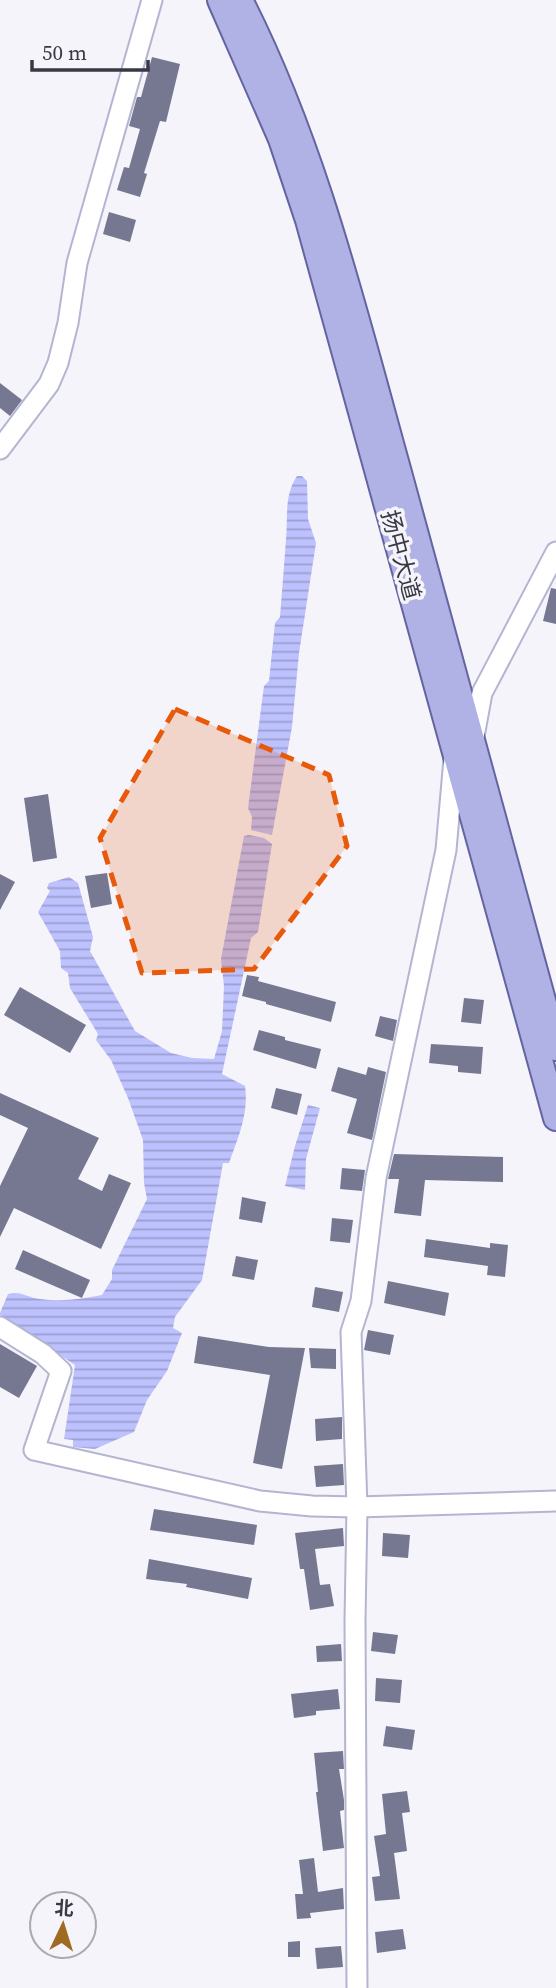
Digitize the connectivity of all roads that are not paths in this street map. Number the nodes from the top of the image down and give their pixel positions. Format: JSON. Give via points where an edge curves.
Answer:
{"nodes":[{"id":1,"x":152,"y":0,"type":"edge"},
{"id":2,"x":220,"y":0,"type":"edge"},
{"id":3,"x":240,"y":0,"type":"edge"},
{"id":4,"x":0,"y":449,"type":"edge"},
{"id":5,"x":556,"y":552,"type":"edge"},
{"id":6,"x":464,"y":746,"type":"junction"},
{"id":7,"x":556,"y":1048,"type":"edge"},
{"id":8,"x":556,"y":1118,"type":"edge"},
{"id":9,"x":0,"y":1327,"type":"edge"},
{"id":10,"x":556,"y":1501,"type":"edge"},
{"id":11,"x":357,"y":1507,"type":"junction"},
{"id":12,"x":357,"y":1988,"type":"edge"}],
"edges":[{"from":1,"to":4,"type":"street","via":[[77,263],[58,363],[49,384]]},
{"from":2,"to":6,"type":"main road","name":"扬中大道","via":[[281,139],[308,220]]},
{"from":3,"to":6,"type":"main road","name":"扬中大道","via":[[300,137],[326,216]]},
{"from":5,"to":6,"type":"street","via":[[482,693]]},
{"from":6,"to":7,"type":"main road","name":"扬中大道"},
{"from":6,"to":8,"type":"main road","name":"扬中大道"},
{"from":6,"to":11,"type":"street","via":[[376,1178],[361,1301],[351,1332]]},
{"from":9,"to":11,"type":"street","via":[[61,1371],[34,1450],[260,1501]]},
{"from":10,"to":11,"type":"street"},
{"from":11,"to":12,"type":"street"}]}
